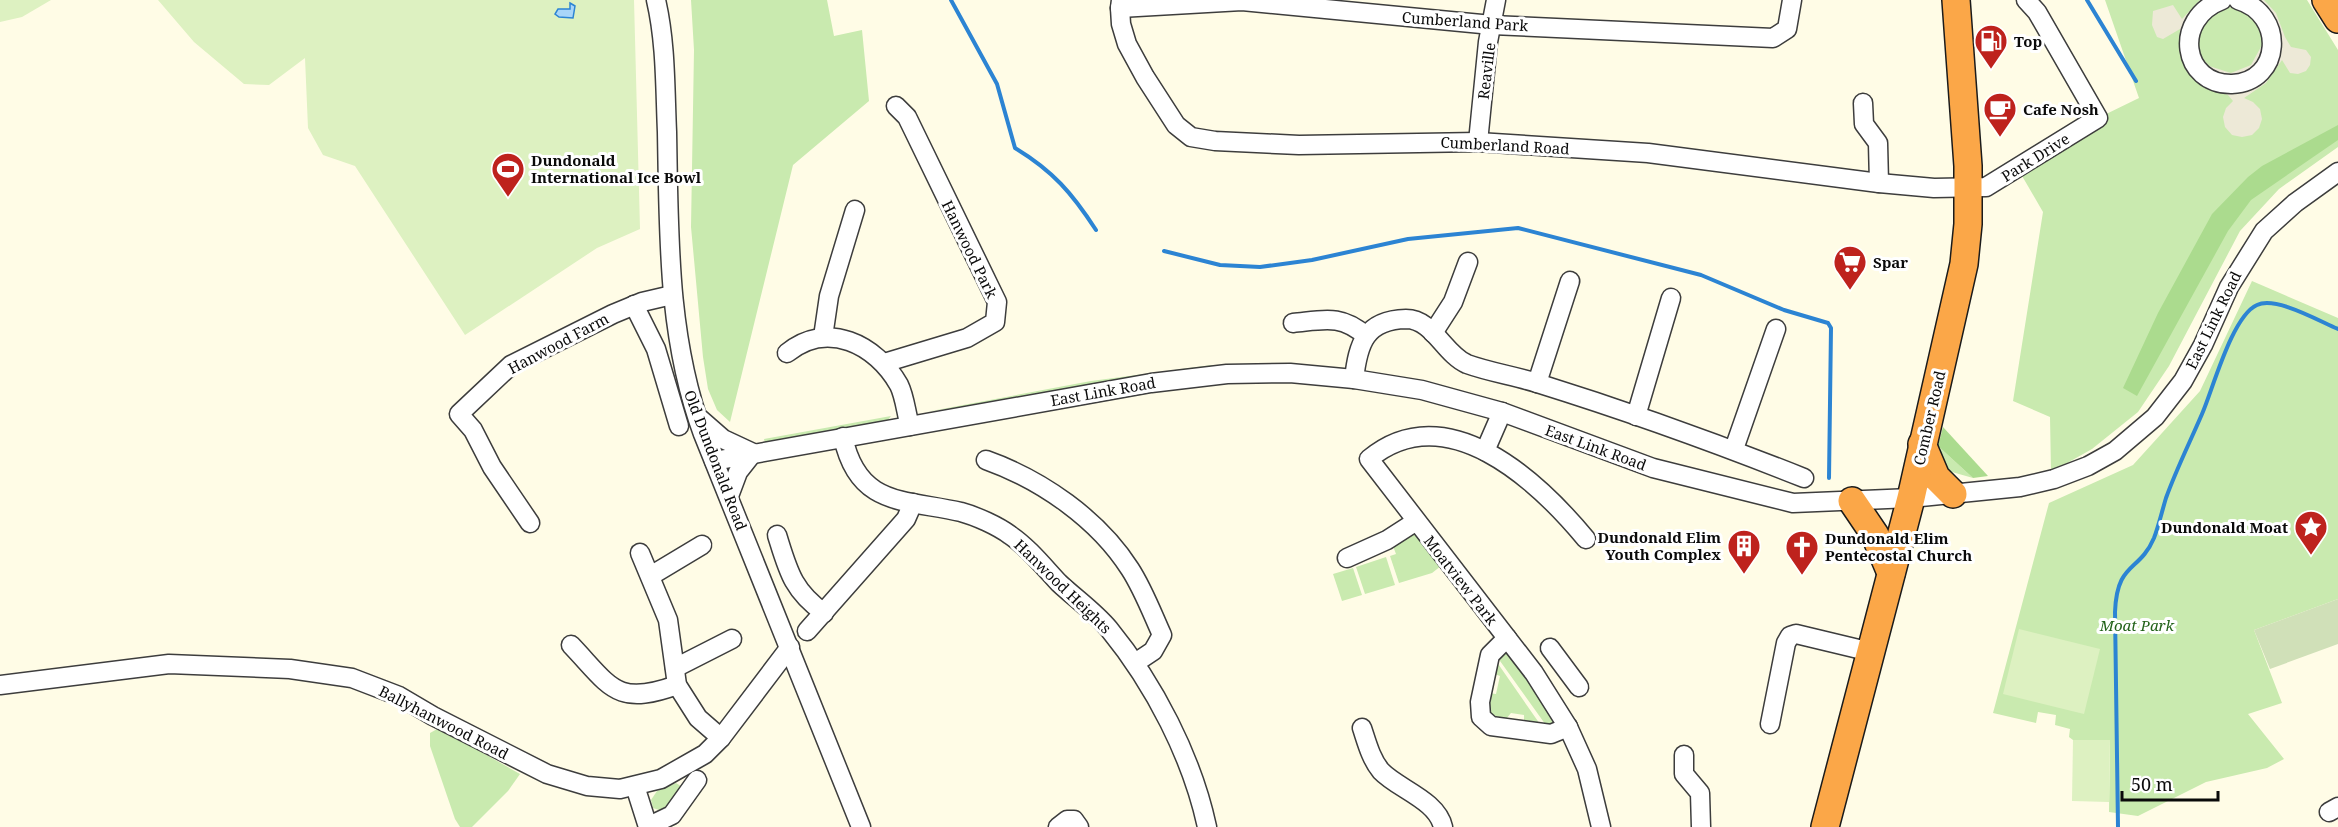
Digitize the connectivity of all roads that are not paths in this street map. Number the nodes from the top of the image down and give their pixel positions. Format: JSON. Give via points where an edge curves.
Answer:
{"nodes":[{"id":1,"x":656,"y":0,"type":"edge"},
{"id":2,"x":1496,"y":0,"type":"edge"},
{"id":3,"x":1792,"y":0,"type":"edge"},
{"id":4,"x":1956,"y":0,"type":"edge"},
{"id":5,"x":2026,"y":0,"type":"edge"},
{"id":6,"x":2222,"y":0,"type":"edge"},
{"id":7,"x":2238,"y":0,"type":"edge"},
{"id":8,"x":2326,"y":0,"type":"edge"},
{"id":9,"x":1121,"y":4,"type":"edge"},
{"id":10,"x":2202,"y":4,"type":"edge"},
{"id":11,"x":2338,"y":19,"type":"edge"},
{"id":12,"x":1492,"y":25,"type":"junction"},
{"id":13,"x":1863,"y":104,"type":"dead end"},
{"id":14,"x":896,"y":106,"type":"dead end"},
{"id":15,"x":1478,"y":142,"type":"junction"},
{"id":16,"x":2338,"y":172,"type":"edge"},
{"id":17,"x":1879,"y":183,"type":"junction"},
{"id":18,"x":1968,"y":189,"type":"junction"},
{"id":19,"x":855,"y":210,"type":"dead end"},
{"id":20,"x":1467,"y":262,"type":"dead end"},
{"id":21,"x":1570,"y":281,"type":"dead end"},
{"id":22,"x":672,"y":295,"type":"junction"},
{"id":23,"x":1671,"y":298,"type":"dead end"},
{"id":24,"x":634,"y":305,"type":"junction"},
{"id":25,"x":1293,"y":323,"type":"dead end"},
{"id":26,"x":1776,"y":328,"type":"dead end"},
{"id":27,"x":1432,"y":333,"type":"junction"},
{"id":28,"x":1366,"y":336,"type":"junction"},
{"id":29,"x":823,"y":337,"type":"junction"},
{"id":30,"x":787,"y":353,"type":"dead end"},
{"id":31,"x":884,"y":363,"type":"junction"},
{"id":32,"x":1354,"y":379,"type":"junction"},
{"id":33,"x":1537,"y":383,"type":"junction"},
{"id":34,"x":1502,"y":412,"type":"junction"},
{"id":35,"x":696,"y":414,"type":"junction"},
{"id":36,"x":1636,"y":416,"type":"junction"},
{"id":37,"x":679,"y":426,"type":"dead end"},
{"id":38,"x":910,"y":426,"type":"junction"},
{"id":39,"x":843,"y":437,"type":"junction"},
{"id":40,"x":1922,"y":444,"type":"junction"},
{"id":41,"x":1734,"y":449,"type":"junction"},
{"id":42,"x":1485,"y":451,"type":"junction"},
{"id":43,"x":753,"y":453,"type":"junction"},
{"id":44,"x":986,"y":460,"type":"dead end"},
{"id":45,"x":714,"y":461,"type":"junction"},
{"id":46,"x":1804,"y":478,"type":"dead end"},
{"id":47,"x":1953,"y":494,"type":"junction"},
{"id":48,"x":729,"y":496,"type":"junction"},
{"id":49,"x":1911,"y":498,"type":"junction"},
{"id":50,"x":1852,"y":501,"type":"junction"},
{"id":51,"x":913,"y":503,"type":"junction"},
{"id":52,"x":1415,"y":522,"type":"junction"},
{"id":53,"x":530,"y":523,"type":"dead end"},
{"id":54,"x":777,"y":535,"type":"dead end"},
{"id":55,"x":1586,"y":538,"type":"dead end"},
{"id":56,"x":702,"y":545,"type":"dead end"},
{"id":57,"x":640,"y":553,"type":"dead end"},
{"id":58,"x":1347,"y":558,"type":"dead end"},
{"id":59,"x":1891,"y":573,"type":"junction"},
{"id":60,"x":652,"y":575,"type":"junction"},
{"id":61,"x":824,"y":613,"type":"junction"},
{"id":62,"x":807,"y":631,"type":"dead end"},
{"id":63,"x":1507,"y":638,"type":"junction"},
{"id":64,"x":732,"y":639,"type":"dead end"},
{"id":65,"x":571,"y":645,"type":"dead end"},
{"id":66,"x":790,"y":648,"type":"junction"},
{"id":67,"x":1550,"y":648,"type":"dead end"},
{"id":68,"x":1871,"y":652,"type":"junction"},
{"id":69,"x":1135,"y":663,"type":"junction"},
{"id":70,"x":1563,"y":664,"type":"junction"},
{"id":71,"x":676,"y":676,"type":"junction"},
{"id":72,"x":1540,"y":682,"type":"junction"},
{"id":73,"x":0,"y":685,"type":"edge"},
{"id":74,"x":1579,"y":687,"type":"dead end"},
{"id":75,"x":1770,"y":724,"type":"dead end"},
{"id":76,"x":1568,"y":727,"type":"junction"},
{"id":77,"x":1362,"y":728,"type":"dead end"},
{"id":78,"x":721,"y":738,"type":"junction"},
{"id":79,"x":1684,"y":756,"type":"dead end"},
{"id":80,"x":697,"y":780,"type":"dead end"},
{"id":81,"x":635,"y":786,"type":"junction"},
{"id":82,"x":649,"y":826,"type":"edge"},
{"id":83,"x":861,"y":827,"type":"edge"},
{"id":84,"x":1058,"y":827,"type":"edge"},
{"id":85,"x":1079,"y":827,"type":"edge"},
{"id":86,"x":1207,"y":827,"type":"edge"},
{"id":87,"x":1443,"y":827,"type":"edge"},
{"id":88,"x":1601,"y":827,"type":"edge"},
{"id":89,"x":1701,"y":827,"type":"edge"},
{"id":90,"x":1825,"y":827,"type":"edge"}],
"edges":[{"from":1,"to":22,"type":"street","name":"Old Dundonald Road","via":[[665,69]]},
{"from":2,"to":12,"type":"street","name":"Reaville"},
{"from":3,"to":12,"type":"street","name":"Cumberland Park","via":[[1787,29],[1773,38]]},
{"from":4,"to":18,"type":"highway","name":"Comber Road"},
{"from":5,"to":18,"type":"street","name":"Park Drive","via":[[2037,12],[2098,117],[1986,187]]},
{"from":6,"to":10,"type":"street"},
{"from":7,"to":10,"type":"street","via":[[2259,10],[2272,34],[2272,49],[2256,83],[2217,81],[2194,63],[2189,37]]},
{"from":8,"to":11,"type":"highway"},
{"from":9,"to":12,"type":"street","name":"Cumberland Park","via":[[1242,1]]},
{"from":9,"to":15,"type":"street","name":"Cumberland Road","via":[[1120,24],[1127,44],[1176,125],[1191,137],[1299,145]]},
{"from":12,"to":15,"type":"street","name":"Reaville"},
{"from":13,"to":17,"type":"street","via":[[1864,124],[1878,143]]},
{"from":14,"to":31,"type":"street","name":"Hanwood Park","via":[[907,117],[997,302],[995,322],[967,338]]},
{"from":15,"to":17,"type":"street","name":"Cumberland Road","via":[[1648,153]]},
{"from":16,"to":47,"type":"street","name":"East Link Road","via":[[2264,231],[2233,279],[2183,381],[2156,417],[2129,441],[2088,466],[2054,479]]},
{"from":17,"to":18,"type":"street","name":"Cumberland Road"},
{"from":18,"to":40,"type":"highway","name":"Comber Road","via":[[1964,264]]},
{"from":19,"to":29,"type":"street","via":[[829,296]]},
{"from":20,"to":27,"type":"street","via":[[1453,302]]},
{"from":21,"to":33,"type":"street"},
{"from":22,"to":24,"type":"street","name":"Hanwood Farm"},
{"from":22,"to":35,"type":"street","name":"Old Dundonald Road"},
{"from":23,"to":36,"type":"street"},
{"from":24,"to":37,"type":"street","via":[[656,349]]},
{"from":24,"to":53,"type":"street","name":"Hanwood Farm","via":[[511,365],[452,408],[473,430],[492,467]]},
{"from":25,"to":28,"type":"street","via":[[1336,319]]},
{"from":26,"to":41,"type":"street"},
{"from":27,"to":28,"type":"street","via":[[1410,319],[1390,320]]},
{"from":27,"to":33,"type":"street","via":[[1466,363]]},
{"from":28,"to":32,"type":"street","via":[[1357,355]]},
{"from":29,"to":30,"type":"street","via":[[797,345]]},
{"from":29,"to":31,"type":"street","via":[[850,340]]},
{"from":31,"to":38,"type":"street","via":[[900,387]]},
{"from":32,"to":34,"type":"street","name":"East Link Road","via":[[1422,390]]},
{"from":32,"to":38,"type":"street","name":"East Link Road","via":[[1290,373],[1197,376]]},
{"from":33,"to":36,"type":"street"},
{"from":34,"to":42,"type":"street"},
{"from":34,"to":50,"type":"street","name":"East Link Road","via":[[1653,468],[1794,503]]},
{"from":35,"to":43,"type":"street","via":[[723,439]]},
{"from":35,"to":45,"type":"street","name":"Old Dundonald Road"},
{"from":36,"to":41,"type":"street"},
{"from":38,"to":39,"type":"street","name":"East Link Road"},
{"from":39,"to":43,"type":"street","name":"East Link Road"},
{"from":39,"to":51,"type":"street","name":"Hanwood Heights","via":[[856,473],[871,487],[900,503]]},
{"from":40,"to":47,"type":"highway","via":[[1936,477]]},
{"from":40,"to":49,"type":"highway","name":"Comber Road"},
{"from":41,"to":46,"type":"street"},
{"from":42,"to":52,"type":"street","name":"Moatview Park","via":[[1454,440],[1414,436],[1395,441],[1369,459]]},
{"from":42,"to":55,"type":"street","name":"Moatview Park","via":[[1534,482]]},
{"from":43,"to":45,"type":"street","name":"East Link Road"},
{"from":43,"to":48,"type":"street","via":[[738,472]]},
{"from":44,"to":69,"type":"street","via":[[1017,471],[1076,511],[1130,569],[1162,635],[1153,651]]},
{"from":45,"to":48,"type":"street","name":"Old Dundonald Road"},
{"from":47,"to":49,"type":"street","name":"East Link Road"},
{"from":48,"to":66,"type":"street","name":"Old Dundonald Road"},
{"from":49,"to":50,"type":"street","name":"East Link Road"},
{"from":49,"to":59,"type":"highway","name":"Comber Road"},
{"from":50,"to":59,"type":"highway","via":[[1875,535]]},
{"from":51,"to":61,"type":"street","via":[[906,519]]},
{"from":51,"to":69,"type":"street","name":"Hanwood Heights","via":[[964,513],[1011,535],[1107,627]]},
{"from":52,"to":58,"type":"street","name":"Moatview Park"},
{"from":52,"to":63,"type":"street","name":"Moatview Park"},
{"from":54,"to":61,"type":"street","via":[[790,578],[806,600]]},
{"from":56,"to":60,"type":"street"},
{"from":57,"to":60,"type":"street"},
{"from":59,"to":68,"type":"highway","name":"Comber Road"},
{"from":60,"to":71,"type":"street","via":[[668,620]]},
{"from":61,"to":62,"type":"street"},
{"from":63,"to":72,"type":"street","name":"Moatview Park"},
{"from":63,"to":76,"type":"street","name":"Moatview Park","via":[[1490,655],[1480,702],[1481,717],[1491,726],[1551,734]]},
{"from":64,"to":71,"type":"street"},
{"from":65,"to":71,"type":"street","via":[[614,689],[632,696],[652,694]]},
{"from":66,"to":78,"type":"street","name":"Ballyhanwood Road"},
{"from":66,"to":83,"type":"street","name":"Old Dundonald Road"},
{"from":67,"to":70,"type":"street"},
{"from":68,"to":75,"type":"street","via":[[1796,634],[1790,636]]},
{"from":68,"to":90,"type":"highway","name":"Comber Road"},
{"from":69,"to":86,"type":"street","name":"Hanwood Heights","via":[[1185,760],[1202,802]]},
{"from":70,"to":72,"type":"street"},
{"from":70,"to":74,"type":"street"},
{"from":71,"to":78,"type":"street","via":[[698,718]]},
{"from":72,"to":76,"type":"street","name":"Moatview Park"},
{"from":73,"to":81,"type":"street","name":"Ballyhanwood Road","via":[[169,664],[290,669],[352,678],[399,696],[547,774],[587,786]]},
{"from":76,"to":88,"type":"street","name":"Moatview Park","via":[[1587,769]]},
{"from":77,"to":87,"type":"street","via":[[1370,754],[1382,771],[1428,806]]},
{"from":78,"to":81,"type":"street","name":"Ballyhanwood Road","via":[[687,766]]},
{"from":79,"to":89,"type":"street","via":[[1684,774],[1700,794]]},
{"from":80,"to":82,"type":"street","via":[[672,815]]},
{"from":81,"to":82,"type":"street"},
{"from":84,"to":85,"type":"street","via":[[1067,820],[1074,820]]}]}
